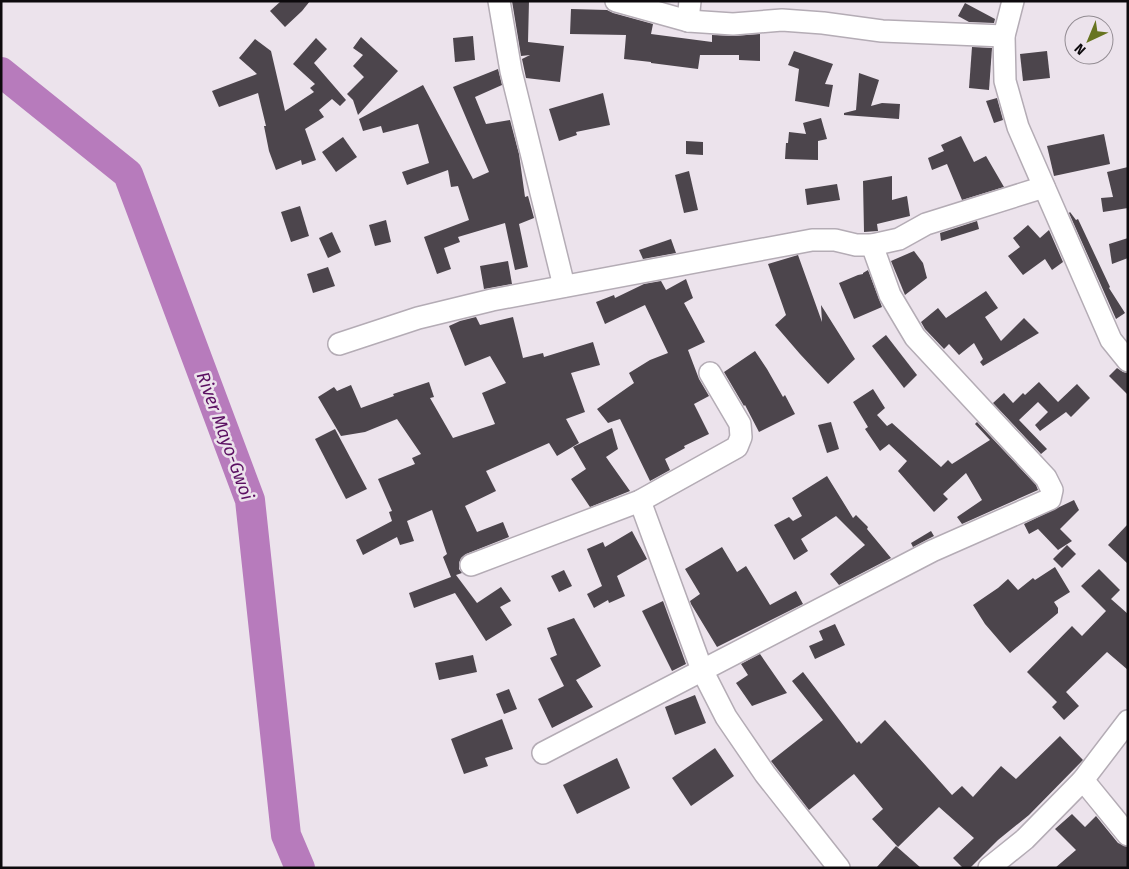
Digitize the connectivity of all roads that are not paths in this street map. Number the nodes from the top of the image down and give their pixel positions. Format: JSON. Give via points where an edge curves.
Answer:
{"nodes":[{"id":1,"x":499,"y":1,"type":"edge"},
{"id":2,"x":616,"y":1,"type":"edge"},
{"id":3,"x":1013,"y":1,"type":"edge"},
{"id":4,"x":689,"y":11,"type":"edge"},
{"id":5,"x":1004,"y":36,"type":"junction"},
{"id":6,"x":1044,"y":187,"type":"junction"},
{"id":7,"x":872,"y":245,"type":"junction"},
{"id":8,"x":564,"y":286,"type":"junction"},
{"id":9,"x":339,"y":344,"type":"dead end"},
{"id":10,"x":1128,"y":361,"type":"edge"},
{"id":11,"x":710,"y":373,"type":"dead end"},
{"id":12,"x":640,"y":501,"type":"junction"},
{"id":13,"x":471,"y":566,"type":"dead end"},
{"id":14,"x":702,"y":670,"type":"junction"},
{"id":15,"x":1128,"y":721,"type":"edge"},
{"id":16,"x":543,"y":752,"type":"dead end"},
{"id":17,"x":1082,"y":780,"type":"junction"},
{"id":18,"x":1128,"y":835,"type":"edge"},
{"id":19,"x":839,"y":868,"type":"edge"},
{"id":20,"x":989,"y":868,"type":"edge"}],
"edges":[{"from":1,"to":8,"type":"street","via":[[511,71]]},
{"from":2,"to":4,"type":"street"},
{"from":3,"to":5,"type":"street"},
{"from":4,"to":5,"type":"street","via":[[732,24],[782,20],[882,31]]},
{"from":5,"to":6,"type":"street","via":[[1005,81],[1018,127]]},
{"from":6,"to":7,"type":"street","via":[[926,224],[899,239]]},
{"from":6,"to":10,"type":"street","via":[[1111,340]]},
{"from":7,"to":8,"type":"street","via":[[812,240]]},
{"from":7,"to":14,"type":"street","via":[[890,295],[914,337],[1046,478],[1052,490],[1050,499],[932,551]]},
{"from":8,"to":9,"type":"street","via":[[418,318]]},
{"from":11,"to":12,"type":"street","via":[[740,424],[741,437],[737,447]]},
{"from":12,"to":13,"type":"street"},
{"from":12,"to":14,"type":"street"},
{"from":14,"to":16,"type":"street"},
{"from":14,"to":19,"type":"street","via":[[726,716],[765,774]]},
{"from":15,"to":17,"type":"street"},
{"from":17,"to":18,"type":"street"},
{"from":17,"to":20,"type":"street","via":[[1025,839]]}]}
